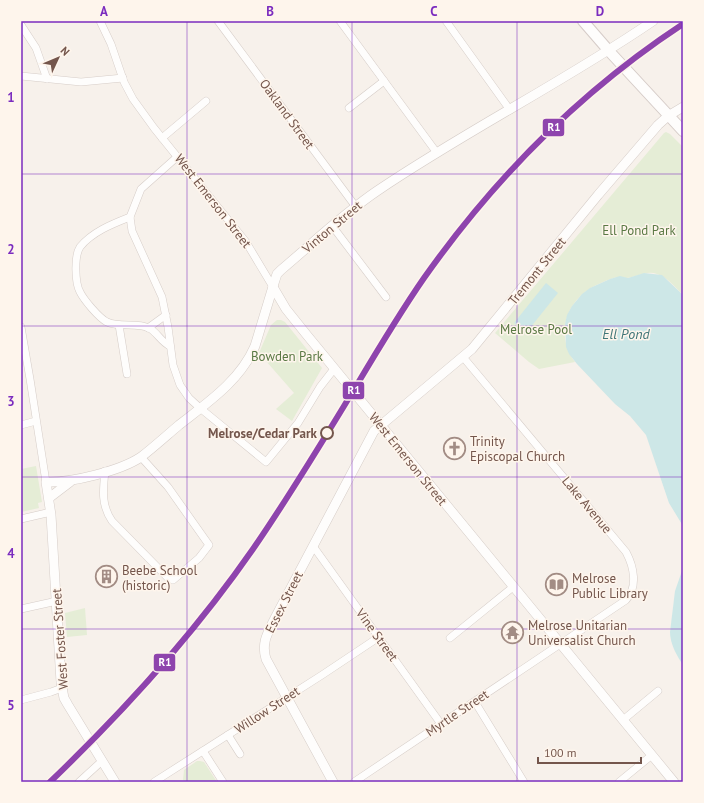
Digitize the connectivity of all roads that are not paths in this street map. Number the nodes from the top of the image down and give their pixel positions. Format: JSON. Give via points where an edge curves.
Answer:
{"nodes":[{"id":1,"x":100,"y":21,"type":"edge"},
{"id":2,"x":218,"y":21,"type":"edge"},
{"id":3,"x":340,"y":21,"type":"edge"},
{"id":4,"x":446,"y":21,"type":"edge"},
{"id":5,"x":583,"y":21,"type":"edge"},
{"id":6,"x":654,"y":21,"type":"edge"},
{"id":7,"x":21,"y":25,"type":"edge"},
{"id":8,"x":609,"y":51,"type":"junction"},
{"id":9,"x":21,"y":76,"type":"edge"},
{"id":10,"x":123,"y":78,"type":"junction"},
{"id":11,"x":48,"y":79,"type":"junction"},
{"id":12,"x":384,"y":81,"type":"junction"},
{"id":13,"x":206,"y":101,"type":"dead end"},
{"id":14,"x":683,"y":107,"type":"edge"},
{"id":15,"x":349,"y":108,"type":"dead end"},
{"id":16,"x":510,"y":110,"type":"junction"},
{"id":17,"x":668,"y":116,"type":"junction"},
{"id":18,"x":683,"y":131,"type":"edge"},
{"id":19,"x":162,"y":138,"type":"junction"},
{"id":20,"x":437,"y":153,"type":"junction"},
{"id":21,"x":177,"y":157,"type":"junction"},
{"id":22,"x":356,"y":207,"type":"junction"},
{"id":23,"x":130,"y":217,"type":"junction"},
{"id":24,"x":333,"y":226,"type":"junction"},
{"id":25,"x":273,"y":287,"type":"junction"},
{"id":26,"x":386,"y":297,"type":"dead end"},
{"id":27,"x":166,"y":315,"type":"junction"},
{"id":28,"x":119,"y":325,"type":"junction"},
{"id":29,"x":148,"y":328,"type":"junction"},
{"id":30,"x":21,"y":329,"type":"edge"},
{"id":31,"x":170,"y":346,"type":"junction"},
{"id":32,"x":463,"y":357,"type":"junction"},
{"id":33,"x":331,"y":372,"type":"junction"},
{"id":34,"x":127,"y":374,"type":"dead end"},
{"id":35,"x":200,"y":408,"type":"junction"},
{"id":36,"x":36,"y":422,"type":"junction"},
{"id":37,"x":21,"y":425,"type":"edge"},
{"id":38,"x":380,"y":426,"type":"junction"},
{"id":39,"x":141,"y":457,"type":"junction"},
{"id":40,"x":104,"y":471,"type":"junction"},
{"id":41,"x":71,"y":481,"type":"junction"},
{"id":42,"x":46,"y":482,"type":"junction"},
{"id":43,"x":49,"y":498,"type":"junction"},
{"id":44,"x":51,"y":512,"type":"junction"},
{"id":45,"x":21,"y":519,"type":"edge"},
{"id":46,"x":313,"y":546,"type":"junction"},
{"id":47,"x":513,"y":587,"type":"junction"},
{"id":48,"x":57,"y":601,"type":"junction"},
{"id":49,"x":21,"y":609,"type":"edge"},
{"id":50,"x":379,"y":637,"type":"junction"},
{"id":51,"x":450,"y":638,"type":"dead end"},
{"id":52,"x":559,"y":644,"type":"junction"},
{"id":53,"x":62,"y":688,"type":"junction"},
{"id":54,"x":658,"y":691,"type":"dead end"},
{"id":55,"x":287,"y":697,"type":"junction"},
{"id":56,"x":21,"y":700,"type":"edge"},
{"id":57,"x":475,"y":702,"type":"junction"},
{"id":58,"x":622,"y":720,"type":"junction"},
{"id":59,"x":441,"y":724,"type":"junction"},
{"id":60,"x":228,"y":735,"type":"junction"},
{"id":61,"x":203,"y":751,"type":"junction"},
{"id":62,"x":240,"y":754,"type":"dead end"},
{"id":63,"x":652,"y":755,"type":"junction"},
{"id":64,"x":102,"y":761,"type":"junction"},
{"id":65,"x":79,"y":782,"type":"edge"},
{"id":66,"x":115,"y":782,"type":"edge"},
{"id":67,"x":154,"y":782,"type":"edge"},
{"id":68,"x":223,"y":782,"type":"edge"},
{"id":69,"x":333,"y":782,"type":"edge"},
{"id":70,"x":354,"y":782,"type":"edge"},
{"id":71,"x":524,"y":782,"type":"edge"},
{"id":72,"x":619,"y":782,"type":"edge"},
{"id":73,"x":674,"y":782,"type":"edge"}],
"edges":[{"from":1,"to":10,"type":"street","name":"West Emerson Street"},
{"from":2,"to":22,"type":"street","name":"Oakland Street"},
{"from":3,"to":12,"type":"street"},
{"from":4,"to":16,"type":"street"},
{"from":5,"to":8,"type":"main road"},
{"from":6,"to":8,"type":"street","name":"Vinton Street"},
{"from":7,"to":11,"type":"street","via":[[36,48]]},
{"from":8,"to":16,"type":"street","name":"Vinton Street"},
{"from":8,"to":17,"type":"main road"},
{"from":9,"to":11,"type":"street"},
{"from":10,"to":11,"type":"street","via":[[81,82]]},
{"from":10,"to":19,"type":"street","name":"West Emerson Street","via":[[133,100]]},
{"from":12,"to":15,"type":"street"},
{"from":12,"to":20,"type":"street"},
{"from":13,"to":19,"type":"street"},
{"from":14,"to":17,"type":"street","name":"Tremont Street"},
{"from":16,"to":20,"type":"street","name":"Vinton Street"},
{"from":17,"to":18,"type":"main road"},
{"from":17,"to":32,"type":"street","name":"Tremont Street"},
{"from":19,"to":21,"type":"street","name":"West Emerson Street"},
{"from":20,"to":22,"type":"street","name":"Vinton Street"},
{"from":21,"to":23,"type":"street","via":[[142,187]]},
{"from":21,"to":25,"type":"street","name":"West Emerson Street","via":[[246,242]]},
{"from":22,"to":24,"type":"street","name":"Vinton Street"},
{"from":23,"to":27,"type":"street","via":[[132,231],[159,290]]},
{"from":23,"to":28,"type":"street","via":[[89,239],[78,250],[76,262],[77,282],[82,296],[104,320]]},
{"from":24,"to":25,"type":"street","name":"Vinton Street","via":[[280,271]]},
{"from":24,"to":26,"type":"street"},
{"from":25,"to":33,"type":"street","name":"West Emerson Street"},
{"from":25,"to":35,"type":"street","name":"Vinton Street","via":[[258,339],[250,356],[230,383]]},
{"from":27,"to":29,"type":"street"},
{"from":27,"to":31,"type":"street"},
{"from":28,"to":29,"type":"street"},
{"from":28,"to":34,"type":"street"},
{"from":29,"to":31,"type":"street"},
{"from":30,"to":36,"type":"street"},
{"from":31,"to":35,"type":"street","via":[[178,381],[185,393]]},
{"from":32,"to":38,"type":"street","name":"Tremont Street"},
{"from":32,"to":52,"type":"street","name":"Lake Avenue","via":[[623,549],[632,567],[633,583],[628,598]]},
{"from":33,"to":35,"type":"street","via":[[298,423],[266,462]]},
{"from":33,"to":38,"type":"street","name":"West Emerson Street"},
{"from":35,"to":39,"type":"street","name":"Vinton Street"},
{"from":36,"to":37,"type":"street"},
{"from":36,"to":42,"type":"street"},
{"from":38,"to":46,"type":"street","name":"Essex Street","via":[[370,437]]},
{"from":38,"to":47,"type":"street","name":"West Emerson Street"},
{"from":39,"to":40,"type":"street","name":"Vinton Street","via":[[126,465]]},
{"from":39,"to":40,"type":"street","via":[[168,487],[209,546],[173,580],[168,578],[108,514],[103,500]]},
{"from":40,"to":41,"type":"street","name":"Vinton Street"},
{"from":41,"to":42,"type":"street","name":"Vinton Street"},
{"from":41,"to":43,"type":"street","name":"Vinton Street"},
{"from":42,"to":43,"type":"street","name":"West Foster Street"},
{"from":43,"to":44,"type":"street","name":"West Foster Street"},
{"from":44,"to":45,"type":"street"},
{"from":44,"to":48,"type":"street","name":"West Foster Street"},
{"from":46,"to":50,"type":"street","name":"Vine Street"},
{"from":46,"to":55,"type":"street","name":"Essex Street","via":[[264,642],[266,658]]},
{"from":47,"to":51,"type":"street"},
{"from":47,"to":52,"type":"street","name":"West Emerson Street"},
{"from":48,"to":49,"type":"street"},
{"from":48,"to":53,"type":"street","name":"West Foster Street"},
{"from":50,"to":55,"type":"street","name":"Willow Street"},
{"from":50,"to":59,"type":"street","name":"Vine Street"},
{"from":52,"to":57,"type":"street","name":"Myrtle Street"},
{"from":52,"to":58,"type":"street","name":"West Emerson Street"},
{"from":53,"to":56,"type":"street"},
{"from":53,"to":64,"type":"street","name":"West Foster Street","via":[[73,715]]},
{"from":54,"to":58,"type":"street"},
{"from":55,"to":60,"type":"street","name":"Willow Street"},
{"from":55,"to":69,"type":"street","name":"Essex Street"},
{"from":57,"to":59,"type":"street","name":"Myrtle Street"},
{"from":57,"to":71,"type":"street"},
{"from":58,"to":63,"type":"street","name":"West Emerson Street"},
{"from":59,"to":70,"type":"street","name":"Myrtle Street"},
{"from":60,"to":61,"type":"street","name":"Willow Street"},
{"from":60,"to":62,"type":"street"},
{"from":61,"to":67,"type":"street","name":"Willow Street"},
{"from":61,"to":68,"type":"street"},
{"from":63,"to":72,"type":"street"},
{"from":63,"to":73,"type":"street","name":"West Emerson Street"},
{"from":64,"to":65,"type":"street"},
{"from":64,"to":66,"type":"street","name":"West Foster Street"}]}
